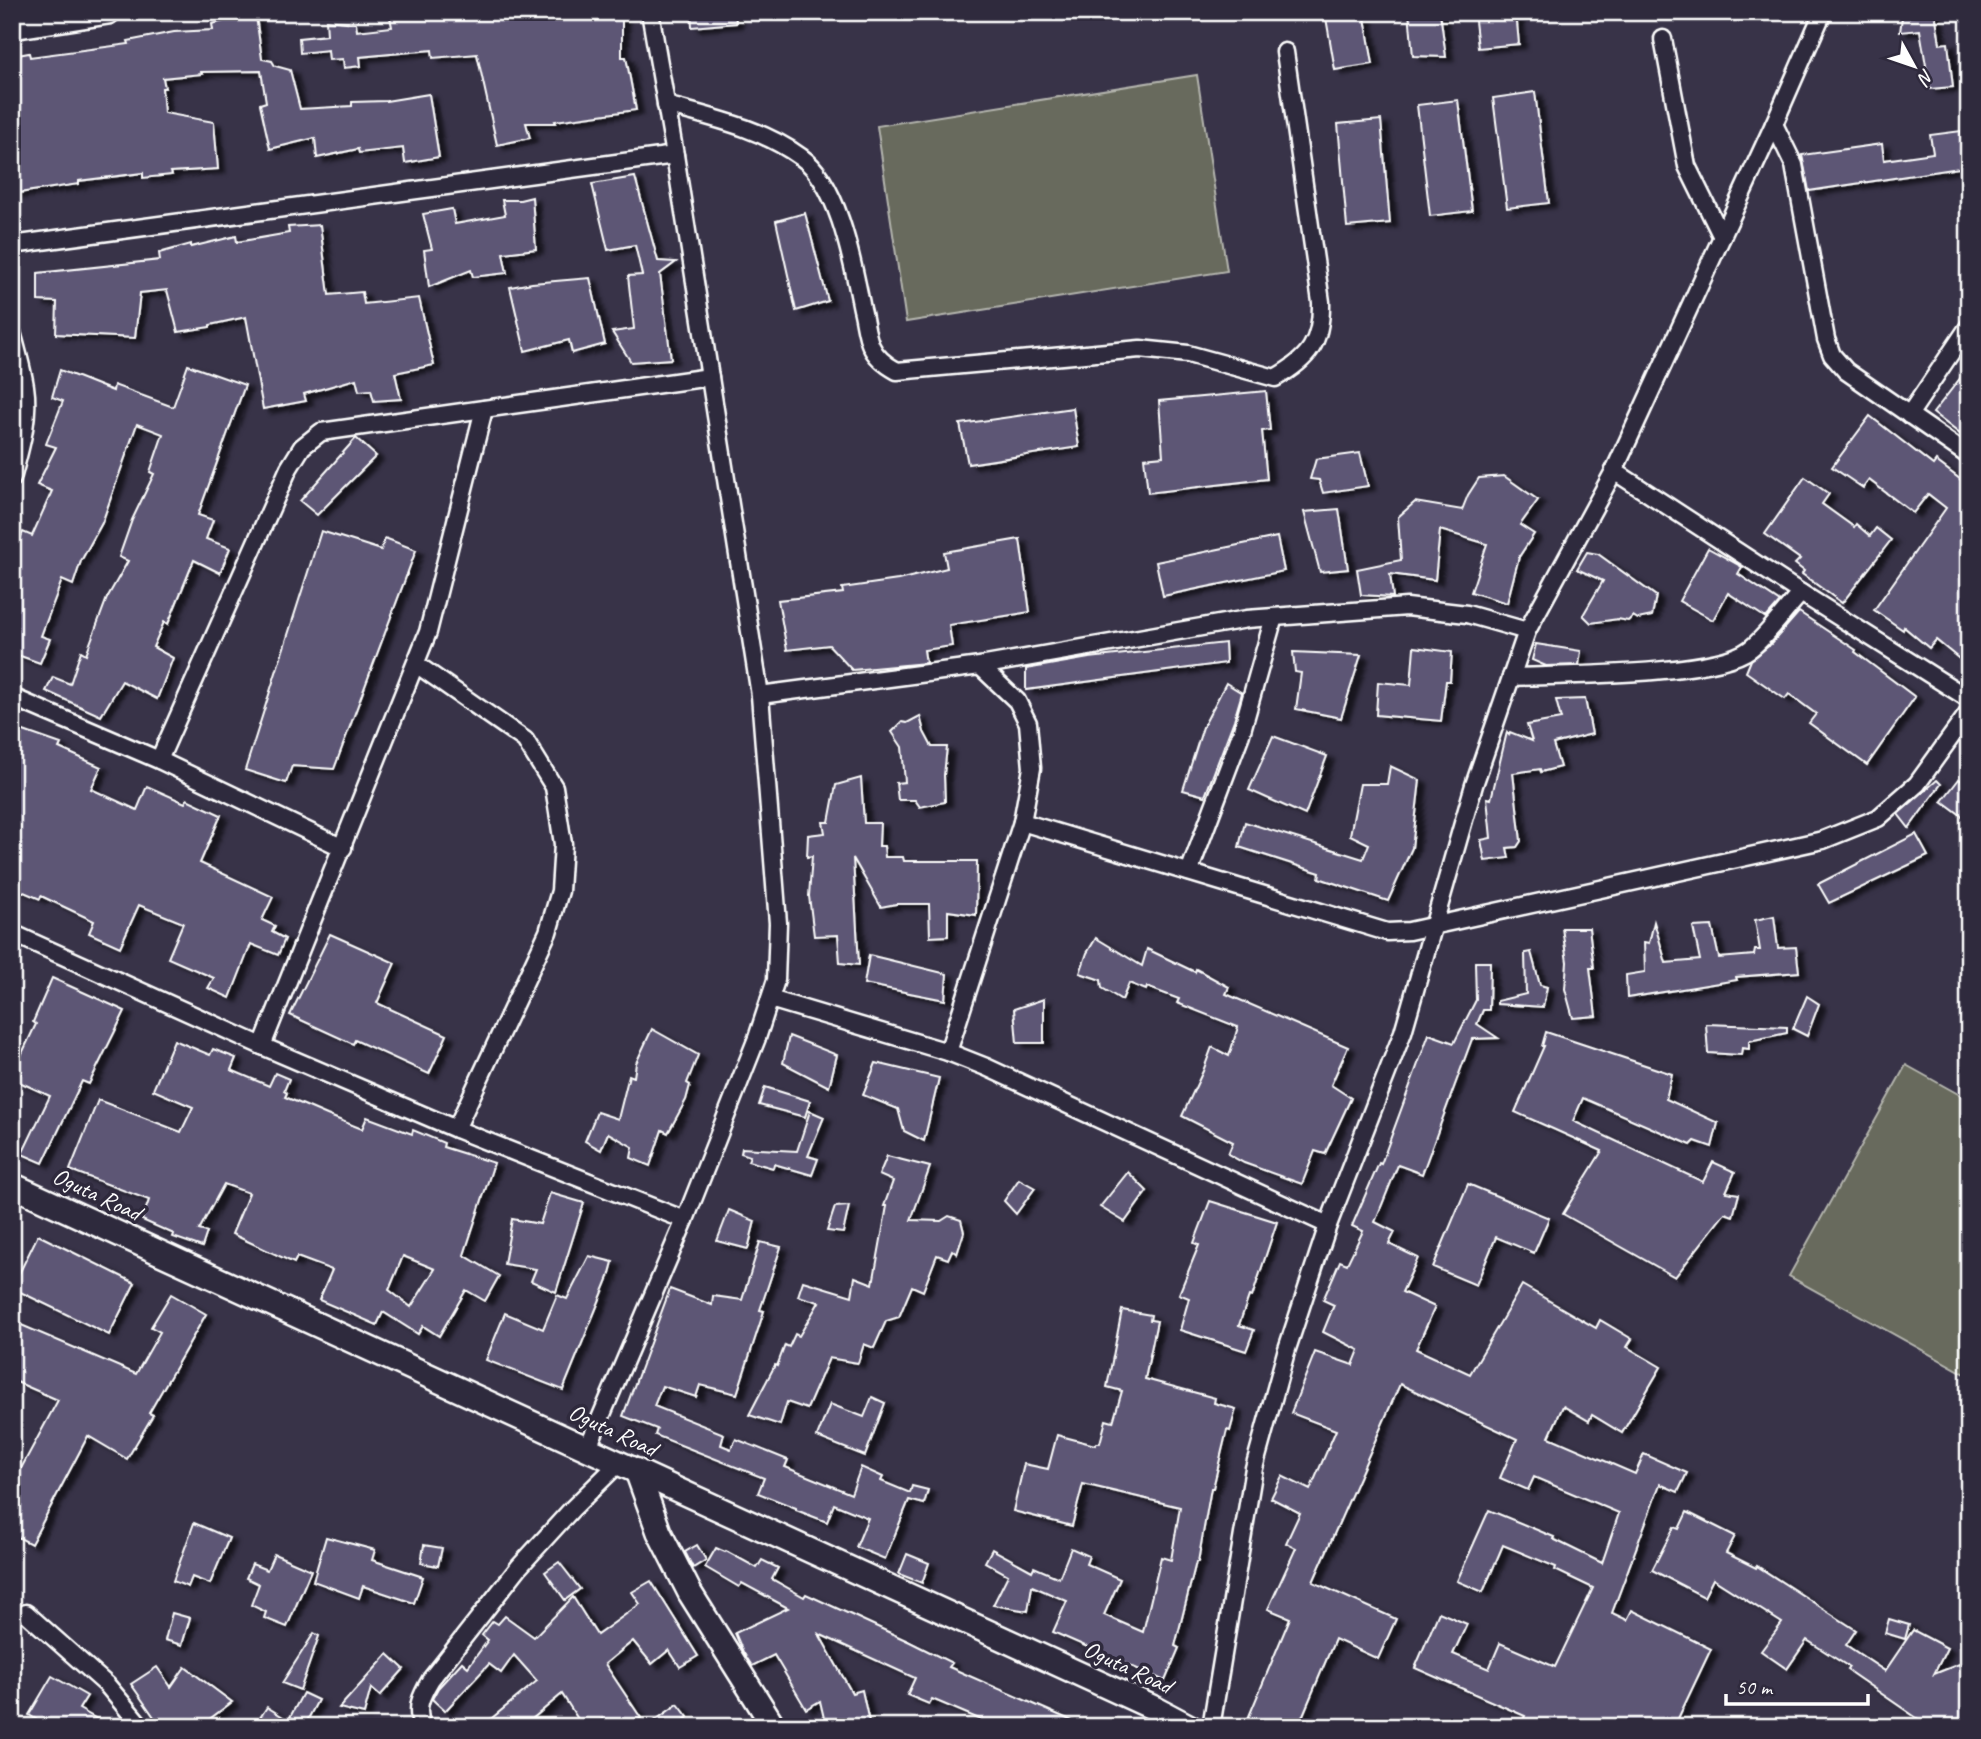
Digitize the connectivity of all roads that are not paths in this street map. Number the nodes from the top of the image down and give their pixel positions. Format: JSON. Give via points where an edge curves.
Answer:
{"nodes":[{"id":1,"x":108,"y":12,"type":"edge"},
{"id":2,"x":650,"y":12,"type":"edge"},
{"id":3,"x":1823,"y":12,"type":"edge"},
{"id":4,"x":12,"y":27,"type":"edge"},
{"id":5,"x":1663,"y":39,"type":"dead end"},
{"id":6,"x":1285,"y":52,"type":"dead end"},
{"id":7,"x":666,"y":105,"type":"junction"},
{"id":8,"x":1774,"y":124,"type":"junction"},
{"id":9,"x":675,"y":155,"type":"junction"},
{"id":10,"x":1722,"y":237,"type":"junction"},
{"id":11,"x":12,"y":245,"type":"edge"},
{"id":12,"x":1969,"y":326,"type":"edge"},
{"id":13,"x":12,"y":332,"type":"edge"},
{"id":14,"x":710,"y":377,"type":"junction"},
{"id":15,"x":484,"y":409,"type":"junction"},
{"id":16,"x":1909,"y":415,"type":"junction"},
{"id":17,"x":1969,"y":456,"type":"edge"},
{"id":18,"x":1615,"y":471,"type":"junction"},
{"id":19,"x":12,"y":479,"type":"edge"},
{"id":20,"x":1801,"y":593,"type":"junction"},
{"id":21,"x":1274,"y":617,"type":"junction"},
{"id":22,"x":1527,"y":631,"type":"junction"},
{"id":23,"x":416,"y":664,"type":"junction"},
{"id":24,"x":980,"y":666,"type":"junction"},
{"id":25,"x":1511,"y":677,"type":"junction"},
{"id":26,"x":760,"y":695,"type":"junction"},
{"id":27,"x":12,"y":696,"type":"edge"},
{"id":28,"x":1969,"y":699,"type":"edge"},
{"id":29,"x":1969,"y":712,"type":"edge"},
{"id":30,"x":159,"y":760,"type":"junction"},
{"id":31,"x":1023,"y":822,"type":"junction"},
{"id":32,"x":343,"y":848,"type":"junction"},
{"id":33,"x":1189,"y":872,"type":"junction"},
{"id":34,"x":1432,"y":926,"type":"junction"},
{"id":35,"x":12,"y":933,"type":"edge"},
{"id":36,"x":770,"y":999,"type":"junction"},
{"id":37,"x":262,"y":1046,"type":"junction"},
{"id":38,"x":948,"y":1052,"type":"junction"},
{"id":39,"x":456,"y":1129,"type":"junction"},
{"id":40,"x":12,"y":1185,"type":"edge"},
{"id":41,"x":685,"y":1220,"type":"junction"},
{"id":42,"x":1328,"y":1225,"type":"junction"},
{"id":43,"x":588,"y":1447,"type":"junction"},
{"id":44,"x":629,"y":1466,"type":"junction"},
{"id":45,"x":26,"y":1613,"type":"dead end"},
{"id":46,"x":142,"y":1727,"type":"edge"},
{"id":47,"x":422,"y":1727,"type":"edge"},
{"id":48,"x":774,"y":1727,"type":"edge"},
{"id":49,"x":1190,"y":1727,"type":"edge"},
{"id":50,"x":1211,"y":1727,"type":"edge"}],
"edges":[{"from":1,"to":4,"type":"main road"},
{"from":2,"to":7,"type":"street"},
{"from":3,"to":8,"type":"street"},
{"from":5,"to":10,"type":"street","via":[[1687,166]]},
{"from":6,"to":7,"type":"street","via":[[1321,324],[1298,365],[1275,378],[1188,354],[1140,349],[897,371],[881,361],[871,346],[850,254],[828,187],[815,171],[802,157],[744,126]]},
{"from":7,"to":9,"type":"street"},
{"from":8,"to":10,"type":"street"},
{"from":8,"to":16,"type":"street","via":[[1794,166],[1832,355],[1846,371]]},
{"from":9,"to":11,"type":"street"},
{"from":9,"to":14,"type":"street"},
{"from":10,"to":18,"type":"street"},
{"from":12,"to":16,"type":"street"},
{"from":13,"to":19,"type":"street","via":[[26,388],[23,437]]},
{"from":14,"to":15,"type":"street"},
{"from":14,"to":26,"type":"street"},
{"from":15,"to":23,"type":"street"},
{"from":15,"to":30,"type":"street","via":[[321,432],[302,447]]},
{"from":16,"to":17,"type":"street"},
{"from":18,"to":20,"type":"street"},
{"from":18,"to":22,"type":"street"},
{"from":20,"to":25,"type":"street","via":[[1750,649],[1732,659],[1664,670]]},
{"from":20,"to":28,"type":"street"},
{"from":21,"to":22,"type":"street","via":[[1407,607],[1467,614]]},
{"from":21,"to":24,"type":"street"},
{"from":21,"to":33,"type":"street","via":[[1241,734]]},
{"from":22,"to":25,"type":"street"},
{"from":23,"to":32,"type":"street"},
{"from":23,"to":39,"type":"street","via":[[525,740],[554,788],[563,844],[560,891],[548,932]]},
{"from":24,"to":26,"type":"street"},
{"from":24,"to":31,"type":"street","via":[[1017,701],[1028,723],[1031,768]]},
{"from":25,"to":34,"type":"street"},
{"from":26,"to":36,"type":"street","via":[[778,923],[776,980]]},
{"from":27,"to":30,"type":"street"},
{"from":29,"to":34,"type":"street","via":[[1917,785],[1878,818],[1823,840]]},
{"from":30,"to":32,"type":"street"},
{"from":31,"to":33,"type":"street"},
{"from":31,"to":38,"type":"street"},
{"from":32,"to":37,"type":"street"},
{"from":33,"to":34,"type":"street","via":[[1387,932]]},
{"from":34,"to":42,"type":"street","via":[[1403,1032]]},
{"from":35,"to":37,"type":"street"},
{"from":36,"to":38,"type":"street"},
{"from":36,"to":41,"type":"street"},
{"from":37,"to":39,"type":"street"},
{"from":38,"to":42,"type":"street"},
{"from":39,"to":41,"type":"street"},
{"from":40,"to":43,"type":"main road","name":"Oguta Road"},
{"from":41,"to":43,"type":"street"},
{"from":42,"to":50,"type":"street","via":[[1254,1468]]},
{"from":43,"to":44,"type":"main road","name":"Oguta Road"},
{"from":44,"to":47,"type":"street","via":[[572,1508],[519,1567],[431,1679],[419,1700]]},
{"from":44,"to":48,"type":"main road","via":[[690,1593]]},
{"from":44,"to":49,"type":"main road","name":"Oguta Road"},
{"from":45,"to":46,"type":"street","via":[[107,1685]]}]}
